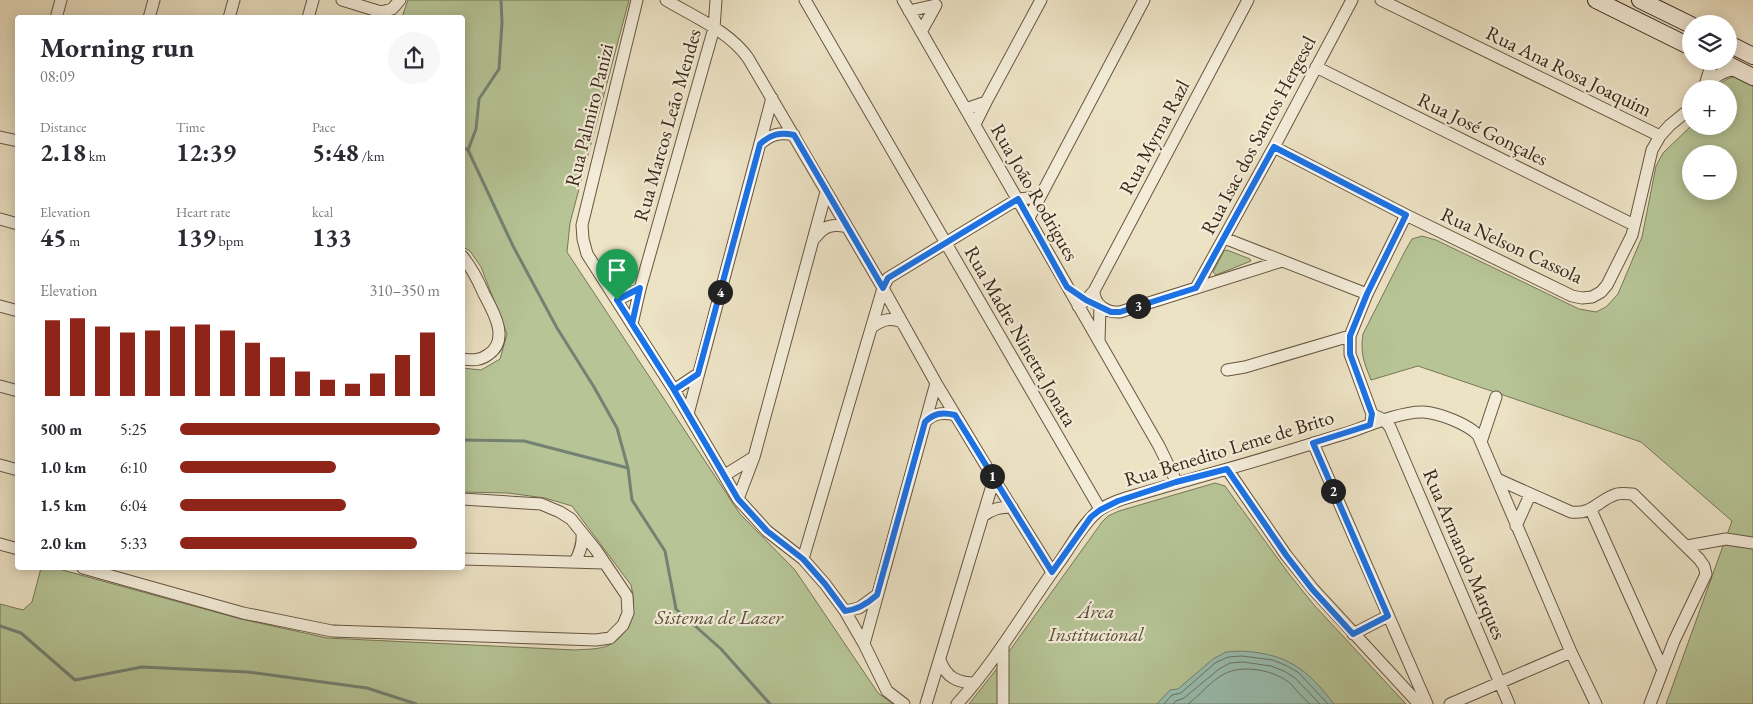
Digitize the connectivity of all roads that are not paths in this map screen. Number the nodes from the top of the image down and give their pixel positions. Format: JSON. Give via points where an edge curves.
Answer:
{"nodes":[{"id":1,"x":60,"y":0,"type":"edge"},
{"id":2,"x":154,"y":0,"type":"edge"},
{"id":3,"x":234,"y":0,"type":"edge"},
{"id":4,"x":313,"y":0,"type":"edge"},
{"id":5,"x":342,"y":0,"type":"edge"},
{"id":6,"x":636,"y":0,"type":"edge"},
{"id":7,"x":666,"y":0,"type":"edge"},
{"id":8,"x":716,"y":0,"type":"edge"},
{"id":9,"x":805,"y":0,"type":"edge"},
{"id":10,"x":903,"y":0,"type":"edge"},
{"id":11,"x":1041,"y":0,"type":"edge"},
{"id":12,"x":1144,"y":0,"type":"edge"},
{"id":13,"x":1248,"y":0,"type":"edge"},
{"id":14,"x":1352,"y":0,"type":"edge"},
{"id":15,"x":1381,"y":0,"type":"edge"},
{"id":16,"x":1596,"y":0,"type":"edge"},
{"id":17,"x":1640,"y":0,"type":"edge"},
{"id":18,"x":937,"y":3,"type":"edge"},
{"id":19,"x":396,"y":4,"type":"edge"},
{"id":20,"x":909,"y":12,"type":"junction"},
{"id":21,"x":57,"y":15,"type":"edge"},
{"id":22,"x":150,"y":15,"type":"edge"},
{"id":23,"x":231,"y":15,"type":"edge"},
{"id":24,"x":309,"y":15,"type":"edge"},
{"id":25,"x":1682,"y":21,"type":"edge"},
{"id":26,"x":714,"y":28,"type":"junction"},
{"id":27,"x":921,"y":32,"type":"junction"},
{"id":28,"x":1682,"y":43,"type":"edge"},
{"id":29,"x":1737,"y":48,"type":"edge"},
{"id":30,"x":1753,"y":56,"type":"edge"},
{"id":31,"x":1316,"y":67,"type":"junction"},
{"id":32,"x":1746,"y":74,"type":"edge"},
{"id":33,"x":1713,"y":80,"type":"edge"},
{"id":34,"x":772,"y":98,"type":"junction"},
{"id":35,"x":986,"y":102,"type":"junction"},
{"id":36,"x":966,"y":108,"type":"junction"},
{"id":37,"x":1682,"y":115,"type":"edge"},
{"id":38,"x":975,"y":124,"type":"junction"},
{"id":39,"x":794,"y":135,"type":"junction"},
{"id":40,"x":1660,"y":136,"type":"junction"},
{"id":41,"x":0,"y":137,"type":"edge"},
{"id":42,"x":15,"y":140,"type":"edge"},
{"id":43,"x":760,"y":144,"type":"junction"},
{"id":44,"x":1274,"y":147,"type":"junction"},
{"id":45,"x":826,"y":192,"type":"junction"},
{"id":46,"x":1040,"y":197,"type":"junction"},
{"id":47,"x":1018,"y":199,"type":"junction"},
{"id":48,"x":1406,"y":215,"type":"junction"},
{"id":49,"x":1028,"y":218,"type":"junction"},
{"id":50,"x":0,"y":220,"type":"edge"},
{"id":51,"x":15,"y":223,"type":"edge"},
{"id":52,"x":1634,"y":225,"type":"junction"},
{"id":53,"x":847,"y":227,"type":"junction"},
{"id":54,"x":1224,"y":238,"type":"junction"},
{"id":55,"x":814,"y":241,"type":"junction"},
{"id":56,"x":945,"y":243,"type":"junction"},
{"id":57,"x":1263,"y":253,"type":"junction"},
{"id":58,"x":465,"y":259,"type":"edge"},
{"id":59,"x":1282,"y":262,"type":"junction"},
{"id":60,"x":1261,"y":268,"type":"junction"},
{"id":61,"x":640,"y":288,"type":"junction"},
{"id":62,"x":883,"y":288,"type":"junction"},
{"id":63,"x":1196,"y":288,"type":"junction"},
{"id":64,"x":1072,"y":290,"type":"junction"},
{"id":65,"x":1094,"y":291,"type":"junction"},
{"id":66,"x":1367,"y":294,"type":"junction"},
{"id":67,"x":617,"y":300,"type":"junction"},
{"id":68,"x":1082,"y":303,"type":"junction"},
{"id":69,"x":0,"y":306,"type":"edge"},
{"id":70,"x":1100,"y":306,"type":"junction"},
{"id":71,"x":15,"y":310,"type":"edge"},
{"id":72,"x":1120,"y":312,"type":"junction"},
{"id":73,"x":902,"y":322,"type":"junction"},
{"id":74,"x":632,"y":324,"type":"junction"},
{"id":75,"x":872,"y":328,"type":"junction"},
{"id":76,"x":1099,"y":330,"type":"junction"},
{"id":77,"x":1350,"y":336,"type":"junction"},
{"id":78,"x":1098,"y":342,"type":"junction"},
{"id":79,"x":465,"y":359,"type":"edge"},
{"id":80,"x":1227,"y":370,"type":"dead end"},
{"id":81,"x":698,"y":374,"type":"junction"},
{"id":82,"x":936,"y":383,"type":"junction"},
{"id":83,"x":0,"y":386,"type":"edge"},
{"id":84,"x":15,"y":390,"type":"edge"},
{"id":85,"x":674,"y":390,"type":"junction"},
{"id":86,"x":1496,"y":397,"type":"dead end"},
{"id":87,"x":688,"y":414,"type":"junction"},
{"id":88,"x":955,"y":415,"type":"junction"},
{"id":89,"x":1489,"y":416,"type":"junction"},
{"id":90,"x":1371,"y":419,"type":"junction"},
{"id":91,"x":1384,"y":420,"type":"junction"},
{"id":92,"x":925,"y":422,"type":"junction"},
{"id":93,"x":1472,"y":429,"type":"junction"},
{"id":94,"x":1481,"y":442,"type":"junction"},
{"id":95,"x":1313,"y":443,"type":"junction"},
{"id":96,"x":754,"y":457,"type":"junction"},
{"id":97,"x":0,"y":465,"type":"edge"},
{"id":98,"x":15,"y":469,"type":"edge"},
{"id":99,"x":1227,"y":469,"type":"junction"},
{"id":100,"x":725,"y":475,"type":"junction"},
{"id":101,"x":994,"y":479,"type":"junction"},
{"id":102,"x":1497,"y":480,"type":"junction"},
{"id":103,"x":1176,"y":482,"type":"junction"},
{"id":104,"x":1530,"y":495,"type":"junction"},
{"id":105,"x":465,"y":499,"type":"edge"},
{"id":106,"x":738,"y":499,"type":"junction"},
{"id":107,"x":1012,"y":508,"type":"junction"},
{"id":108,"x":1100,"y":510,"type":"junction"},
{"id":109,"x":1591,"y":510,"type":"junction"},
{"id":110,"x":982,"y":516,"type":"junction"},
{"id":111,"x":1516,"y":526,"type":"junction"},
{"id":112,"x":582,"y":533,"type":"junction"},
{"id":113,"x":1753,"y":543,"type":"edge"},
{"id":114,"x":0,"y":544,"type":"edge"},
{"id":115,"x":1687,"y":546,"type":"junction"},
{"id":116,"x":15,"y":548,"type":"edge"},
{"id":117,"x":465,"y":559,"type":"edge"},
{"id":118,"x":803,"y":559,"type":"junction"},
{"id":119,"x":575,"y":562,"type":"junction"},
{"id":120,"x":604,"y":563,"type":"junction"},
{"id":121,"x":90,"y":570,"type":"edge"},
{"id":122,"x":1052,"y":572,"type":"junction"},
{"id":123,"x":877,"y":595,"type":"junction"},
{"id":124,"x":845,"y":611,"type":"junction"},
{"id":125,"x":1388,"y":616,"type":"junction"},
{"id":126,"x":1353,"y":634,"type":"junction"},
{"id":127,"x":864,"y":644,"type":"junction"},
{"id":128,"x":1003,"y":646,"type":"junction"},
{"id":129,"x":1571,"y":652,"type":"junction"},
{"id":130,"x":940,"y":660,"type":"junction"},
{"id":131,"x":1410,"y":668,"type":"junction"},
{"id":132,"x":1663,"y":670,"type":"junction"},
{"id":133,"x":1500,"y":682,"type":"junction"},
{"id":134,"x":975,"y":683,"type":"junction"},
{"id":135,"x":1404,"y":688,"type":"junction"},
{"id":136,"x":904,"y":704,"type":"edge"},
{"id":137,"x":926,"y":704,"type":"edge"},
{"id":138,"x":957,"y":704,"type":"edge"},
{"id":139,"x":1003,"y":704,"type":"edge"},
{"id":140,"x":1419,"y":704,"type":"edge"},
{"id":141,"x":1427,"y":704,"type":"edge"},
{"id":142,"x":1450,"y":704,"type":"edge"},
{"id":143,"x":1509,"y":704,"type":"edge"},
{"id":144,"x":1596,"y":704,"type":"edge"},
{"id":145,"x":1650,"y":704,"type":"edge"}],
"edges":[{"from":1,"to":21,"type":"street"},
{"from":2,"to":22,"type":"street"},
{"from":3,"to":23,"type":"street"},
{"from":4,"to":24,"type":"street"},
{"from":5,"to":19,"type":"street","via":[[381,12]]},
{"from":6,"to":67,"type":"street","name":"Rua Palmiro Panizi","via":[[582,224],[587,254]]},
{"from":7,"to":26,"type":"street"},
{"from":8,"to":26,"type":"street","name":"Rua Marcos Leão Mendes"},
{"from":9,"to":56,"type":"street","name":"Rua Madre Ninetta Jonata"},
{"from":10,"to":20,"type":"street","name":"Rua João Rodrigues"},
{"from":11,"to":35,"type":"street"},
{"from":12,"to":46,"type":"street"},
{"from":13,"to":65,"type":"street","name":"Rua Myrna Razl"},
{"from":14,"to":31,"type":"street","name":"Rua Isac dos Santos Hergesel"},
{"from":15,"to":40,"type":"street","name":"Rua Ana Rosa Joaquim"},
{"from":16,"to":28,"type":"main road"},
{"from":17,"to":25,"type":"main road"},
{"from":18,"to":20,"type":"street"},
{"from":18,"to":27,"type":"street"},
{"from":20,"to":27,"type":"street","name":"Rua João Rodrigues"},
{"from":26,"to":34,"type":"street","via":[[741,48]]},
{"from":26,"to":61,"type":"street","name":"Rua Marcos Leão Mendes"},
{"from":27,"to":36,"type":"street","name":"Rua João Rodrigues"},
{"from":29,"to":30,"type":"main road"},
{"from":31,"to":44,"type":"street","name":"Rua Isac dos Santos Hergesel"},
{"from":31,"to":52,"type":"street","name":"Rua José Gonçales"},
{"from":32,"to":33,"type":"street","via":[[1732,70]]},
{"from":34,"to":39,"type":"street"},
{"from":34,"to":43,"type":"street"},
{"from":35,"to":36,"type":"street"},
{"from":35,"to":38,"type":"street"},
{"from":36,"to":38,"type":"street","name":"Rua João Rodrigues"},
{"from":37,"to":40,"type":"street","name":"Rua Nelson Cassola"},
{"from":38,"to":47,"type":"street","name":"Rua João Rodrigues"},
{"from":39,"to":43,"type":"street","via":[[784,132],[769,136]]},
{"from":39,"to":45,"type":"street"},
{"from":40,"to":52,"type":"street","name":"Rua Nelson Cassola","via":[[1652,150]]},
{"from":41,"to":42,"type":"street"},
{"from":43,"to":81,"type":"street"},
{"from":44,"to":48,"type":"street","name":"Rua Nelson Cassola"},
{"from":44,"to":54,"type":"street","name":"Rua Isac dos Santos Hergesel"},
{"from":45,"to":53,"type":"street"},
{"from":45,"to":55,"type":"street"},
{"from":46,"to":47,"type":"street"},
{"from":46,"to":49,"type":"street"},
{"from":47,"to":49,"type":"street","name":"Rua João Rodrigues"},
{"from":47,"to":56,"type":"street"},
{"from":48,"to":52,"type":"street","name":"Rua Nelson Cassola","via":[[1582,298],[1592,297],[1607,285]]},
{"from":48,"to":66,"type":"street"},
{"from":49,"to":64,"type":"street","name":"Rua João Rodrigues"},
{"from":50,"to":51,"type":"street"},
{"from":53,"to":55,"type":"street","via":[[829,226],[820,231]]},
{"from":53,"to":62,"type":"street"},
{"from":54,"to":57,"type":"street"},
{"from":54,"to":63,"type":"street","name":"Rua Isac dos Santos Hergesel"},
{"from":55,"to":96,"type":"street"},
{"from":56,"to":62,"type":"street","via":[[888,278]]},
{"from":56,"to":108,"type":"street","name":"Rua Madre Ninetta Jonata"},
{"from":57,"to":59,"type":"street"},
{"from":57,"to":60,"type":"street"},
{"from":58,"to":79,"type":"street","via":[[496,317],[499,333],[497,345],[491,353],[482,359]]},
{"from":59,"to":60,"type":"street"},
{"from":59,"to":66,"type":"street"},
{"from":60,"to":63,"type":"street"},
{"from":61,"to":67,"type":"street"},
{"from":61,"to":74,"type":"street","name":"Rua Marcos Leão Mendes"},
{"from":62,"to":73,"type":"street"},
{"from":62,"to":75,"type":"street"},
{"from":63,"to":72,"type":"street"},
{"from":64,"to":65,"type":"street"},
{"from":64,"to":68,"type":"street","name":"Rua João Rodrigues"},
{"from":65,"to":68,"type":"street","name":"Rua Myrna Razl"},
{"from":65,"to":70,"type":"street"},
{"from":66,"to":77,"type":"street"},
{"from":67,"to":74,"type":"street"},
{"from":68,"to":70,"type":"street"},
{"from":68,"to":78,"type":"street","name":"Rua João Rodrigues"},
{"from":69,"to":71,"type":"street"},
{"from":70,"to":72,"type":"street","via":[[1111,312]]},
{"from":70,"to":76,"type":"street"},
{"from":72,"to":76,"type":"street"},
{"from":73,"to":75,"type":"street","via":[[886,319]]},
{"from":73,"to":82,"type":"street"},
{"from":74,"to":85,"type":"street"},
{"from":75,"to":118,"type":"street"},
{"from":76,"to":78,"type":"street"},
{"from":77,"to":80,"type":"street"},
{"from":77,"to":90,"type":"street","via":[[1350,354]]},
{"from":78,"to":103,"type":"street","name":"Rua João Rodrigues"},
{"from":81,"to":85,"type":"street"},
{"from":81,"to":87,"type":"street"},
{"from":82,"to":88,"type":"street"},
{"from":82,"to":92,"type":"street"},
{"from":83,"to":84,"type":"street"},
{"from":85,"to":87,"type":"street"},
{"from":86,"to":89,"type":"street"},
{"from":87,"to":100,"type":"street"},
{"from":88,"to":92,"type":"street","via":[[939,413]]},
{"from":88,"to":101,"type":"street"},
{"from":89,"to":93,"type":"street"},
{"from":89,"to":94,"type":"street"},
{"from":90,"to":91,"type":"street","name":"Rua Benedito Leme de Brito"},
{"from":90,"to":95,"type":"street","name":"Rua Benedito Leme de Brito"},
{"from":91,"to":93,"type":"street","name":"Rua Benedito Leme de Brito","via":[[1424,412]]},
{"from":91,"to":133,"type":"street","name":"Rua Armando Marques","via":[[1390,427]]},
{"from":92,"to":123,"type":"street"},
{"from":93,"to":94,"type":"street"},
{"from":94,"to":102,"type":"street"},
{"from":95,"to":99,"type":"street","name":"Rua Benedito Leme de Brito"},
{"from":95,"to":125,"type":"street"},
{"from":96,"to":100,"type":"street"},
{"from":96,"to":106,"type":"street"},
{"from":97,"to":98,"type":"street"},
{"from":99,"to":103,"type":"street","name":"Rua Benedito Leme de Brito"},
{"from":99,"to":126,"type":"street","via":[[1286,555]]},
{"from":100,"to":106,"type":"street"},
{"from":101,"to":107,"type":"street"},
{"from":101,"to":110,"type":"street"},
{"from":102,"to":104,"type":"street"},
{"from":102,"to":111,"type":"street"},
{"from":103,"to":108,"type":"street","name":"Rua Benedito Leme de Brito"},
{"from":104,"to":109,"type":"street","via":[[1570,512],[1580,514]]},
{"from":104,"to":111,"type":"street"},
{"from":105,"to":112,"type":"street","via":[[541,504],[571,519]]},
{"from":106,"to":118,"type":"street","via":[[767,531]]},
{"from":107,"to":110,"type":"street","via":[[994,509]]},
{"from":107,"to":122,"type":"street"},
{"from":108,"to":122,"type":"street","name":"Rua Benedito Leme de Brito","via":[[1091,517]]},
{"from":109,"to":115,"type":"street","via":[[1616,494],[1633,494]]},
{"from":109,"to":132,"type":"street"},
{"from":110,"to":130,"type":"street"},
{"from":111,"to":129,"type":"street"},
{"from":112,"to":119,"type":"street","via":[[583,542]]},
{"from":112,"to":120,"type":"street"},
{"from":113,"to":115,"type":"street","via":[[1726,539]]},
{"from":114,"to":116,"type":"street"},
{"from":115,"to":132,"type":"street","via":[[1704,566],[1706,574]]},
{"from":117,"to":119,"type":"street"},
{"from":118,"to":124,"type":"street"},
{"from":119,"to":120,"type":"street"},
{"from":120,"to":121,"type":"street","via":[[627,596],[628,613],[623,625],[610,638],[586,640],[332,631],[243,613]]},
{"from":122,"to":128,"type":"street","name":"Rua Benedito Leme de Brito"},
{"from":123,"to":124,"type":"street","via":[[859,608]]},
{"from":123,"to":127,"type":"street"},
{"from":124,"to":127,"type":"street"},
{"from":125,"to":126,"type":"street"},
{"from":125,"to":131,"type":"street"},
{"from":126,"to":135,"type":"street"},
{"from":127,"to":136,"type":"street","via":[[887,692]]},
{"from":128,"to":134,"type":"street","name":"Rua Benedito Leme de Brito"},
{"from":128,"to":139,"type":"street"},
{"from":129,"to":133,"type":"street"},
{"from":129,"to":144,"type":"street"},
{"from":130,"to":134,"type":"street","via":[[944,671],[953,678]]},
{"from":130,"to":137,"type":"street"},
{"from":131,"to":135,"type":"street"},
{"from":131,"to":141,"type":"street"},
{"from":132,"to":145,"type":"street"},
{"from":133,"to":142,"type":"street"},
{"from":133,"to":143,"type":"street","name":"Rua Armando Marques"},
{"from":134,"to":138,"type":"street","name":"Rua Benedito Leme de Brito"},
{"from":135,"to":140,"type":"street"}]}
